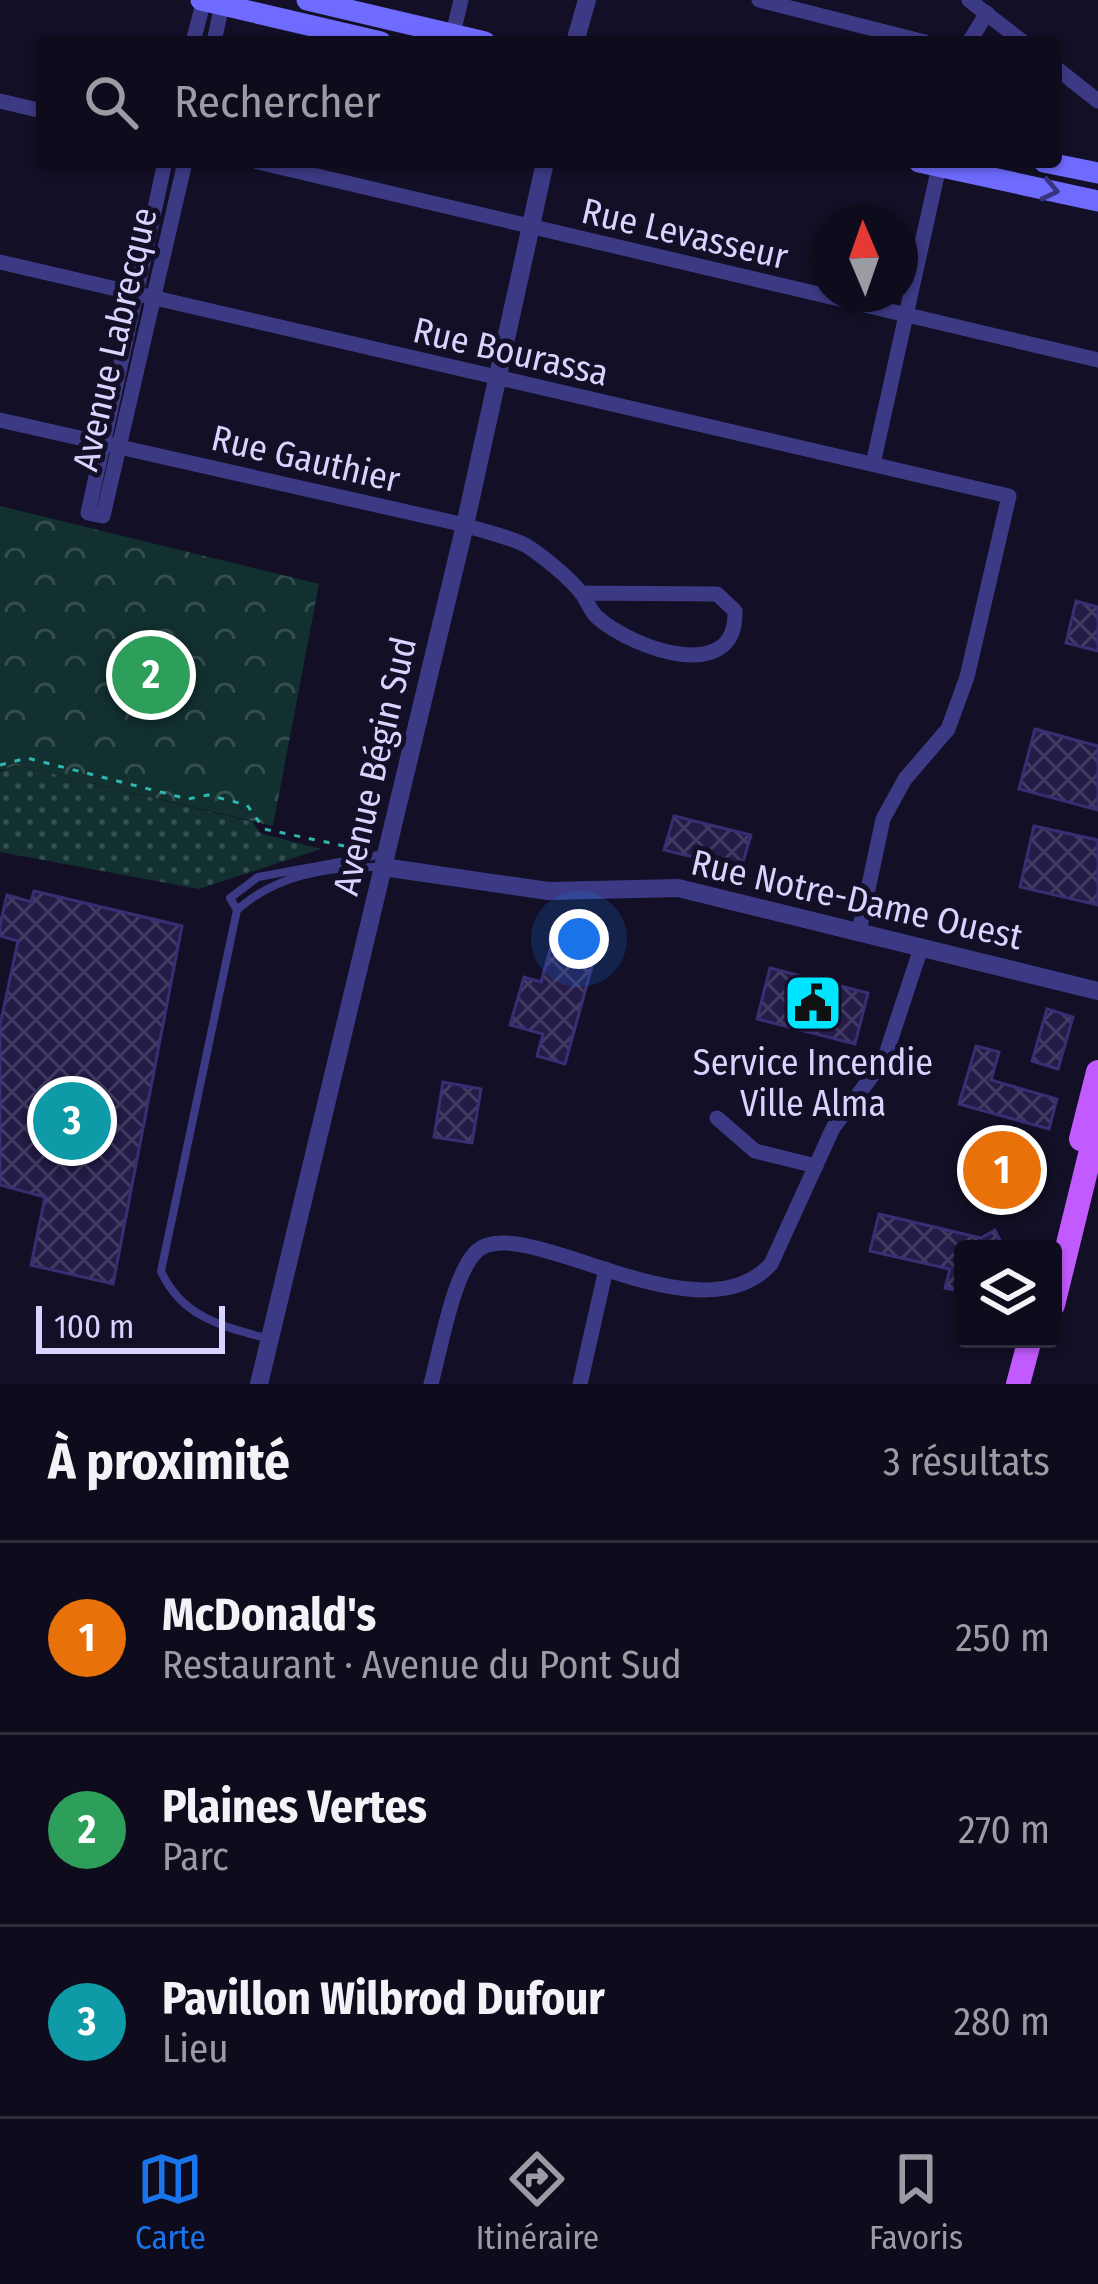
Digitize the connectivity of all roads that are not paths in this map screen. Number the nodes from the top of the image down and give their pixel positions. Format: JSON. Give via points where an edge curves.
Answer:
{"nodes":[{"id":1,"x":307,"y":0,"type":"edge"},
{"id":2,"x":460,"y":0,"type":"edge"},
{"id":3,"x":587,"y":0,"type":"edge"},
{"id":4,"x":760,"y":0,"type":"edge"},
{"id":5,"x":969,"y":0,"type":"edge"},
{"id":6,"x":211,"y":1,"type":"edge"},
{"id":7,"x":986,"y":14,"type":"junction"},
{"id":8,"x":196,"y":36,"type":"edge"},
{"id":9,"x":214,"y":36,"type":"edge"},
{"id":10,"x":356,"y":36,"type":"edge"},
{"id":11,"x":444,"y":36,"type":"edge"},
{"id":12,"x":452,"y":36,"type":"edge"},
{"id":13,"x":576,"y":36,"type":"edge"},
{"id":14,"x":901,"y":36,"type":"edge"},
{"id":15,"x":973,"y":36,"type":"edge"},
{"id":16,"x":1015,"y":36,"type":"edge"},
{"id":17,"x":1062,"y":73,"type":"edge"},
{"id":18,"x":0,"y":101,"type":"edge"},
{"id":19,"x":1098,"y":101,"type":"edge"},
{"id":20,"x":36,"y":110,"type":"edge"},
{"id":21,"x":1062,"y":166,"type":"edge"},
{"id":22,"x":163,"y":168,"type":"edge"},
{"id":23,"x":184,"y":168,"type":"edge"},
{"id":24,"x":283,"y":168,"type":"edge"},
{"id":25,"x":544,"y":168,"type":"edge"},
{"id":26,"x":932,"y":168,"type":"edge"},
{"id":27,"x":951,"y":168,"type":"edge"},
{"id":28,"x":1098,"y":174,"type":"edge"},
{"id":29,"x":1095,"y":200,"type":"edge"},
{"id":30,"x":530,"y":228,"type":"junction"},
{"id":31,"x":0,"y":262,"type":"edge"},
{"id":32,"x":135,"y":294,"type":"junction"},
{"id":33,"x":154,"y":298,"type":"junction"},
{"id":34,"x":907,"y":316,"type":"junction"},
{"id":35,"x":1098,"y":360,"type":"edge"},
{"id":36,"x":497,"y":379,"type":"junction"},
{"id":37,"x":0,"y":420,"type":"edge"},
{"id":38,"x":113,"y":445,"type":"junction"},
{"id":39,"x":873,"y":464,"type":"junction"},
{"id":40,"x":465,"y":525,"type":"junction"},
{"id":41,"x":581,"y":593,"type":"junction"},
{"id":42,"x":385,"y":861,"type":"junction"},
{"id":43,"x":859,"y":932,"type":"junction"},
{"id":44,"x":921,"y":948,"type":"junction"},
{"id":45,"x":1098,"y":991,"type":"edge"},
{"id":46,"x":1098,"y":1072,"type":"edge"},
{"id":47,"x":717,"y":1118,"type":"dead end"},
{"id":48,"x":1098,"y":1122,"type":"edge"},
{"id":49,"x":816,"y":1166,"type":"junction"},
{"id":50,"x":1055,"y":1240,"type":"edge"},
{"id":51,"x":1062,"y":1268,"type":"edge"},
{"id":52,"x":606,"y":1269,"type":"junction"},
{"id":53,"x":272,"y":1339,"type":"junction"},
{"id":54,"x":1028,"y":1348,"type":"edge"},
{"id":55,"x":1043,"y":1348,"type":"edge"},
{"id":56,"x":259,"y":1384,"type":"edge"},
{"id":57,"x":431,"y":1384,"type":"edge"},
{"id":58,"x":580,"y":1384,"type":"edge"},
{"id":59,"x":1018,"y":1384,"type":"edge"},
{"id":60,"x":1034,"y":1384,"type":"edge"}],
"edges":[{"from":1,"to":11,"type":"main road"},
{"from":2,"to":12,"type":"street"},
{"from":3,"to":13,"type":"street"},
{"from":4,"to":14,"type":"street"},
{"from":5,"to":7,"type":"street"},
{"from":6,"to":8,"type":"street"},
{"from":6,"to":9,"type":"street"},
{"from":6,"to":10,"type":"main road"},
{"from":7,"to":15,"type":"street"},
{"from":7,"to":16,"type":"street"},
{"from":17,"to":19,"type":"street"},
{"from":18,"to":20,"type":"street"},
{"from":21,"to":28,"type":"main road"},
{"from":22,"to":32,"type":"street","name":"Avenue Labrecque"},
{"from":23,"to":33,"type":"street","name":"Avenue Labrecque"},
{"from":24,"to":30,"type":"street","name":"Rue Levasseur"},
{"from":25,"to":30,"type":"street","name":"Avenue Bégin Sud"},
{"from":26,"to":34,"type":"street"},
{"from":27,"to":29,"type":"main road","one_way":true},
{"from":28,"to":29,"type":"street"},
{"from":30,"to":34,"type":"street","name":"Rue Levasseur"},
{"from":30,"to":36,"type":"street","name":"Avenue Bégin Sud"},
{"from":31,"to":32,"type":"street","name":"Rue Bourassa"},
{"from":32,"to":33,"type":"street","name":"Rue Bourassa"},
{"from":32,"to":38,"type":"street","name":"Avenue Labrecque"},
{"from":33,"to":36,"type":"street","name":"Rue Bourassa"},
{"from":33,"to":38,"type":"street","name":"Avenue Labrecque"},
{"from":34,"to":35,"type":"street","name":"Rue Levasseur"},
{"from":34,"to":39,"type":"street"},
{"from":36,"to":39,"type":"street","name":"Rue Bourassa"},
{"from":36,"to":40,"type":"street","name":"Avenue Bégin Sud"},
{"from":37,"to":38,"type":"street","name":"Rue Gauthier"},
{"from":38,"to":40,"type":"street","name":"Rue Gauthier"},
{"from":39,"to":43,"type":"street","name":"Rue Bourassa","via":[[1009,496],[968,677],[948,729],[883,819]]},
{"from":40,"to":41,"type":"street","name":"Rue Gauthier","via":[[526,546]]},
{"from":40,"to":42,"type":"street","name":"Avenue Bégin Sud"},
{"from":41,"to":41,"type":"street","name":"Rue Gauthier","via":[[596,616],[674,652],[707,657],[735,630],[735,610],[717,594]]},
{"from":42,"to":43,"type":"street","name":"Rue Notre-Dame Ouest","via":[[548,891],[678,888]]},
{"from":42,"to":53,"type":"street","name":"Avenue Bégin Sud"},
{"from":42,"to":53,"type":"lane","via":[[258,877],[230,898],[237,910],[161,1271],[176,1299],[200,1317]]},
{"from":43,"to":44,"type":"street","name":"Rue Notre-Dame Ouest"},
{"from":44,"to":45,"type":"street","name":"Rue Notre-Dame Ouest"},
{"from":44,"to":49,"type":"street","via":[[884,1060],[848,1102]]},
{"from":46,"to":50,"type":"main road"},
{"from":47,"to":49,"type":"street","via":[[755,1151]]},
{"from":48,"to":51,"type":"main road"},
{"from":49,"to":52,"type":"street","via":[[757,1280],[732,1291],[697,1291]]},
{"from":52,"to":57,"type":"street","via":[[497,1241],[484,1245],[464,1272]]},
{"from":52,"to":58,"type":"street"},
{"from":53,"to":56,"type":"street","name":"Avenue Bégin Sud"},
{"from":54,"to":59,"type":"main road"},
{"from":55,"to":60,"type":"main road"}]}
